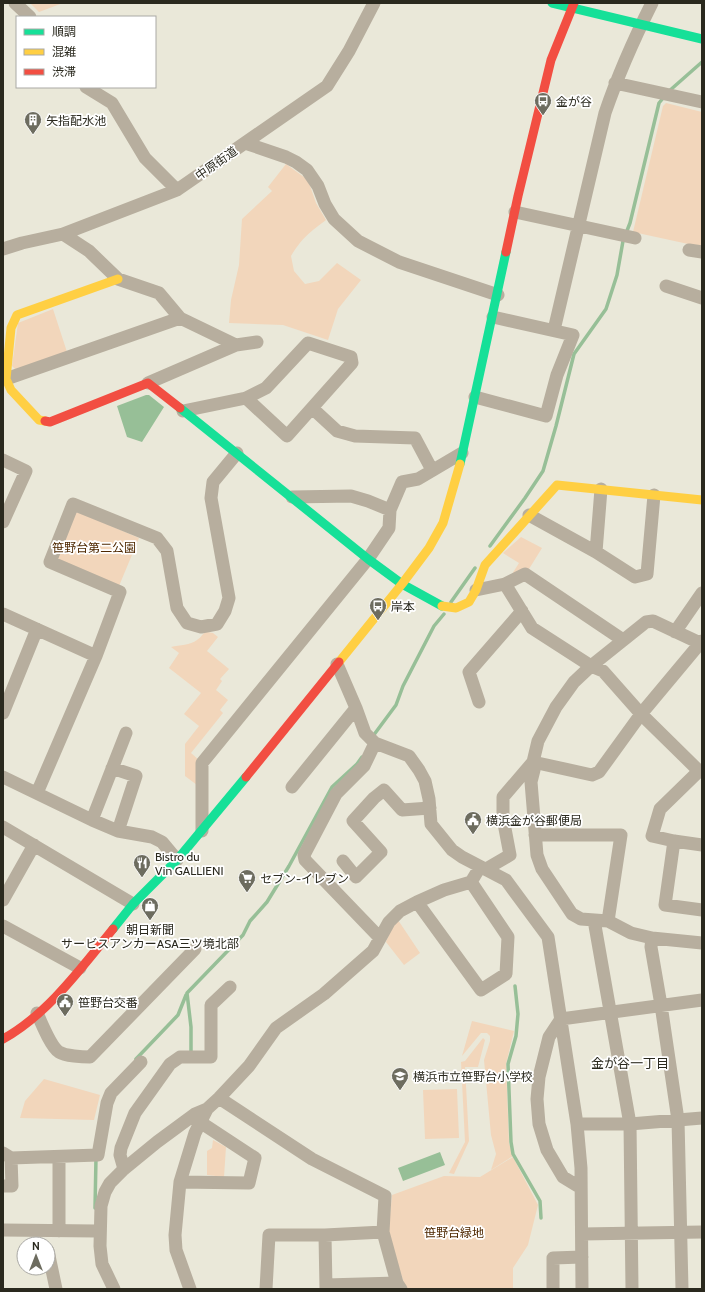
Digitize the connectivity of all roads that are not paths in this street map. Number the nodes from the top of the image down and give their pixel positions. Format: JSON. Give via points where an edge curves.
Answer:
{"nodes":[{"id":1,"x":15,"y":3,"type":"edge"},
{"id":2,"x":374,"y":3,"type":"edge"},
{"id":3,"x":552,"y":3,"type":"edge"},
{"id":4,"x":652,"y":3,"type":"edge"},
{"id":5,"x":573,"y":5,"type":"edge"},
{"id":6,"x":29,"y":16,"type":"edge"},
{"id":7,"x":641,"y":24,"type":"junction"},
{"id":8,"x":702,"y":39,"type":"edge"},
{"id":9,"x":615,"y":83,"type":"junction"},
{"id":10,"x":88,"y":88,"type":"edge"},
{"id":11,"x":702,"y":102,"type":"edge"},
{"id":12,"x":245,"y":143,"type":"junction"},
{"id":13,"x":177,"y":190,"type":"junction"},
{"id":14,"x":515,"y":212,"type":"junction"},
{"id":15,"x":579,"y":226,"type":"junction"},
{"id":16,"x":63,"y":234,"type":"junction"},
{"id":17,"x":636,"y":238,"type":"dead end"},
{"id":18,"x":3,"y":249,"type":"edge"},
{"id":19,"x":118,"y":279,"type":"junction"},
{"id":20,"x":666,"y":286,"type":"dead end"},
{"id":21,"x":498,"y":294,"type":"junction"},
{"id":22,"x":702,"y":298,"type":"edge"},
{"id":23,"x":180,"y":318,"type":"junction"},
{"id":24,"x":493,"y":318,"type":"junction"},
{"id":25,"x":554,"y":330,"type":"junction"},
{"id":26,"x":257,"y":342,"type":"dead end"},
{"id":27,"x":236,"y":345,"type":"junction"},
{"id":28,"x":6,"y":380,"type":"junction"},
{"id":29,"x":148,"y":383,"type":"junction"},
{"id":30,"x":475,"y":397,"type":"junction"},
{"id":31,"x":246,"y":398,"type":"junction"},
{"id":32,"x":312,"y":408,"type":"junction"},
{"id":33,"x":183,"y":411,"type":"junction"},
{"id":34,"x":237,"y":453,"type":"junction"},
{"id":35,"x":462,"y":453,"type":"junction"},
{"id":36,"x":3,"y":460,"type":"edge"},
{"id":37,"x":432,"y":470,"type":"junction"},
{"id":38,"x":601,"y":489,"type":"junction"},
{"id":39,"x":654,"y":495,"type":"junction"},
{"id":40,"x":292,"y":497,"type":"junction"},
{"id":41,"x":702,"y":500,"type":"edge"},
{"id":42,"x":390,"y":510,"type":"junction"},
{"id":43,"x":529,"y":515,"type":"junction"},
{"id":44,"x":3,"y":522,"type":"edge"},
{"id":45,"x":596,"y":552,"type":"junction"},
{"id":46,"x":368,"y":559,"type":"junction"},
{"id":47,"x":402,"y":584,"type":"junction"},
{"id":48,"x":506,"y":584,"type":"junction"},
{"id":49,"x":476,"y":590,"type":"junction"},
{"id":50,"x":702,"y":593,"type":"edge"},
{"id":51,"x":522,"y":611,"type":"junction"},
{"id":52,"x":3,"y":614,"type":"edge"},
{"id":53,"x":37,"y":629,"type":"junction"},
{"id":54,"x":675,"y":632,"type":"junction"},
{"id":55,"x":623,"y":640,"type":"junction"},
{"id":56,"x":702,"y":642,"type":"edge"},
{"id":57,"x":96,"y":656,"type":"junction"},
{"id":58,"x":337,"y":664,"type":"junction"},
{"id":59,"x":591,"y":666,"type":"junction"},
{"id":60,"x":478,"y":702,"type":"dead end"},
{"id":61,"x":356,"y":708,"type":"junction"},
{"id":62,"x":3,"y":713,"type":"edge"},
{"id":63,"x":641,"y":714,"type":"junction"},
{"id":64,"x":126,"y":733,"type":"dead end"},
{"id":65,"x":375,"y":743,"type":"junction"},
{"id":66,"x":533,"y":762,"type":"junction"},
{"id":67,"x":112,"y":768,"type":"junction"},
{"id":68,"x":700,"y":772,"type":"edge"},
{"id":69,"x":3,"y":777,"type":"edge"},
{"id":70,"x":292,"y":787,"type":"dead end"},
{"id":71,"x":37,"y":793,"type":"junction"},
{"id":72,"x":430,"y":808,"type":"junction"},
{"id":73,"x":92,"y":820,"type":"junction"},
{"id":74,"x":3,"y":827,"type":"edge"},
{"id":75,"x":118,"y":831,"type":"junction"},
{"id":76,"x":202,"y":831,"type":"junction"},
{"id":77,"x":535,"y":836,"type":"junction"},
{"id":78,"x":674,"y":841,"type":"junction"},
{"id":79,"x":34,"y":845,"type":"junction"},
{"id":80,"x":702,"y":845,"type":"edge"},
{"id":81,"x":177,"y":860,"type":"junction"},
{"id":82,"x":343,"y":861,"type":"dead end"},
{"id":83,"x":483,"y":868,"type":"junction"},
{"id":84,"x":471,"y":882,"type":"junction"},
{"id":85,"x":3,"y":900,"type":"edge"},
{"id":86,"x":417,"y":902,"type":"junction"},
{"id":87,"x":133,"y":904,"type":"junction"},
{"id":88,"x":702,"y":910,"type":"edge"},
{"id":89,"x":594,"y":920,"type":"junction"},
{"id":90,"x":608,"y":921,"type":"junction"},
{"id":91,"x":3,"y":926,"type":"edge"},
{"id":92,"x":380,"y":938,"type":"junction"},
{"id":93,"x":652,"y":938,"type":"junction"},
{"id":94,"x":702,"y":943,"type":"edge"},
{"id":95,"x":195,"y":949,"type":"dead end"},
{"id":96,"x":80,"y":968,"type":"junction"},
{"id":97,"x":230,"y":987,"type":"dead end"},
{"id":98,"x":702,"y":1000,"type":"edge"},
{"id":99,"x":661,"y":1005,"type":"junction"},
{"id":100,"x":611,"y":1012,"type":"junction"},
{"id":101,"x":37,"y":1013,"type":"junction"},
{"id":102,"x":561,"y":1019,"type":"junction"},
{"id":103,"x":3,"y":1039,"type":"edge"},
{"id":104,"x":141,"y":1062,"type":"dead end"},
{"id":105,"x":219,"y":1098,"type":"junction"},
{"id":106,"x":207,"y":1109,"type":"junction"},
{"id":107,"x":702,"y":1118,"type":"edge"},
{"id":108,"x":678,"y":1120,"type":"junction"},
{"id":109,"x":200,"y":1122,"type":"junction"},
{"id":110,"x":577,"y":1124,"type":"junction"},
{"id":111,"x":630,"y":1124,"type":"junction"},
{"id":112,"x":7,"y":1156,"type":"edge"},
{"id":113,"x":60,"y":1157,"type":"junction"},
{"id":114,"x":124,"y":1169,"type":"junction"},
{"id":115,"x":180,"y":1182,"type":"junction"},
{"id":116,"x":3,"y":1186,"type":"edge"},
{"id":117,"x":581,"y":1188,"type":"junction"},
{"id":118,"x":3,"y":1230,"type":"edge"},
{"id":119,"x":44,"y":1231,"type":"junction"},
{"id":120,"x":60,"y":1231,"type":"junction"},
{"id":121,"x":100,"y":1232,"type":"junction"},
{"id":122,"x":383,"y":1232,"type":"junction"},
{"id":123,"x":702,"y":1232,"type":"edge"},
{"id":124,"x":631,"y":1233,"type":"junction"},
{"id":125,"x":680,"y":1233,"type":"junction"},
{"id":126,"x":582,"y":1234,"type":"junction"},
{"id":127,"x":325,"y":1235,"type":"junction"},
{"id":128,"x":45,"y":1236,"type":"edge"},
{"id":129,"x":582,"y":1257,"type":"junction"},
{"id":130,"x":53,"y":1276,"type":"edge"},
{"id":131,"x":399,"y":1286,"type":"edge"},
{"id":132,"x":326,"y":1287,"type":"edge"},
{"id":133,"x":56,"y":1289,"type":"edge"},
{"id":134,"x":114,"y":1289,"type":"edge"},
{"id":135,"x":190,"y":1289,"type":"edge"},
{"id":136,"x":266,"y":1289,"type":"edge"},
{"id":137,"x":553,"y":1289,"type":"edge"},
{"id":138,"x":582,"y":1289,"type":"edge"},
{"id":139,"x":632,"y":1289,"type":"edge"},
{"id":140,"x":682,"y":1289,"type":"edge"}],
"edges":[{"from":1,"to":6,"type":"street"},
{"from":2,"to":12,"type":"street","name":"中原街道","via":[[349,51],[326,86]]},
{"from":3,"to":5,"type":"street"},
{"from":4,"to":7,"type":"street"},
{"from":5,"to":7,"type":"street"},
{"from":5,"to":14,"type":"street","via":[[551,60]]},
{"from":7,"to":8,"type":"street"},
{"from":7,"to":9,"type":"street"},
{"from":9,"to":11,"type":"street"},
{"from":9,"to":15,"type":"street","via":[[598,140]]},
{"from":10,"to":13,"type":"street","via":[[112,103],[145,158]]},
{"from":12,"to":13,"type":"street","name":"中原街道"},
{"from":12,"to":21,"type":"street","via":[[286,157],[307,170],[334,219],[358,241],[399,262]]},
{"from":13,"to":16,"type":"street","name":"中原街道"},
{"from":14,"to":15,"type":"street"},
{"from":14,"to":21,"type":"street"},
{"from":15,"to":17,"type":"street"},
{"from":15,"to":25,"type":"street"},
{"from":16,"to":18,"type":"street","name":"中原街道"},
{"from":16,"to":19,"type":"street","via":[[89,251]]},
{"from":19,"to":23,"type":"street","via":[[159,293]]},
{"from":19,"to":28,"type":"street","via":[[17,315],[11,328]]},
{"from":20,"to":22,"type":"street"},
{"from":21,"to":24,"type":"street"},
{"from":23,"to":27,"type":"street"},
{"from":23,"to":28,"type":"street"},
{"from":24,"to":25,"type":"street"},
{"from":24,"to":30,"type":"street"},
{"from":25,"to":30,"type":"street","via":[[573,335],[546,416]]},
{"from":26,"to":27,"type":"street"},
{"from":27,"to":29,"type":"street"},
{"from":28,"to":29,"type":"street","via":[[11,390],[39,420],[50,422]]},
{"from":29,"to":33,"type":"street"},
{"from":30,"to":35,"type":"street"},
{"from":31,"to":32,"type":"street","via":[[287,436]]},
{"from":31,"to":32,"type":"street","via":[[266,388],[308,343],[351,356],[352,363]]},
{"from":31,"to":33,"type":"street"},
{"from":32,"to":37,"type":"street","via":[[337,431],[355,436],[415,438]]},
{"from":33,"to":34,"type":"street"},
{"from":34,"to":40,"type":"street"},
{"from":34,"to":57,"type":"street","via":[[213,482],[212,487],[211,498],[229,598],[217,624],[201,628],[187,623],[177,608],[167,551],[157,538],[73,504],[50,562],[120,592]]},
{"from":35,"to":37,"type":"street"},
{"from":35,"to":47,"type":"street","via":[[443,522],[429,548]]},
{"from":36,"to":44,"type":"street","via":[[26,471]]},
{"from":37,"to":42,"type":"street","via":[[418,479],[402,482]]},
{"from":38,"to":39,"type":"street"},
{"from":38,"to":43,"type":"street","via":[[557,485]]},
{"from":38,"to":45,"type":"street"},
{"from":39,"to":41,"type":"street"},
{"from":39,"to":45,"type":"street","via":[[647,574],[636,577]]},
{"from":40,"to":42,"type":"street","via":[[351,496]]},
{"from":40,"to":46,"type":"street"},
{"from":42,"to":46,"type":"street","via":[[389,528]]},
{"from":43,"to":45,"type":"street"},
{"from":43,"to":49,"type":"street","via":[[485,565]]},
{"from":46,"to":47,"type":"street"},
{"from":46,"to":76,"type":"street","via":[[202,763]]},
{"from":47,"to":49,"type":"street","via":[[443,607],[456,608],[469,602]]},
{"from":47,"to":58,"type":"street"},
{"from":48,"to":49,"type":"street"},
{"from":48,"to":51,"type":"street"},
{"from":48,"to":55,"type":"street","via":[[525,574]]},
{"from":50,"to":54,"type":"street"},
{"from":51,"to":59,"type":"street","via":[[532,628]]},
{"from":51,"to":60,"type":"street","via":[[469,672]]},
{"from":52,"to":53,"type":"street"},
{"from":53,"to":57,"type":"street"},
{"from":53,"to":62,"type":"street"},
{"from":54,"to":55,"type":"street","via":[[653,621],[646,622]]},
{"from":54,"to":56,"type":"street"},
{"from":55,"to":59,"type":"street"},
{"from":56,"to":63,"type":"street"},
{"from":57,"to":71,"type":"street"},
{"from":58,"to":61,"type":"street"},
{"from":58,"to":76,"type":"street"},
{"from":59,"to":63,"type":"street","via":[[603,671]]},
{"from":59,"to":66,"type":"street","via":[[574,682],[556,707],[538,741]]},
{"from":61,"to":65,"type":"street","via":[[365,733]]},
{"from":61,"to":70,"type":"street"},
{"from":63,"to":66,"type":"street","via":[[599,772],[592,775]]},
{"from":63,"to":68,"type":"street"},
{"from":64,"to":67,"type":"street"},
{"from":65,"to":72,"type":"street","via":[[409,756],[425,781]]},
{"from":65,"to":92,"type":"street","via":[[364,766],[336,794],[304,855],[304,860]]},
{"from":66,"to":77,"type":"street","via":[[531,782]]},
{"from":66,"to":83,"type":"street","via":[[503,797],[503,818],[510,855]]},
{"from":67,"to":73,"type":"street"},
{"from":67,"to":75,"type":"street","via":[[136,776]]},
{"from":68,"to":78,"type":"street","via":[[660,809],[652,836]]},
{"from":69,"to":71,"type":"street"},
{"from":71,"to":73,"type":"street"},
{"from":72,"to":82,"type":"street","via":[[402,810],[384,790],[353,821],[381,852],[356,877]]},
{"from":72,"to":83,"type":"street","via":[[432,824],[452,850]]},
{"from":73,"to":75,"type":"street"},
{"from":74,"to":79,"type":"street"},
{"from":75,"to":81,"type":"street","via":[[152,837],[162,842]]},
{"from":76,"to":81,"type":"street"},
{"from":77,"to":89,"type":"street","via":[[542,869],[572,914],[581,919]]},
{"from":77,"to":90,"type":"street","via":[[621,836]]},
{"from":78,"to":80,"type":"street"},
{"from":78,"to":88,"type":"street","via":[[665,905]]},
{"from":79,"to":85,"type":"street"},
{"from":79,"to":87,"type":"street"},
{"from":81,"to":87,"type":"street"},
{"from":83,"to":84,"type":"street"},
{"from":83,"to":102,"type":"street","via":[[506,880],[548,937]]},
{"from":84,"to":86,"type":"street"},
{"from":84,"to":86,"type":"street","via":[[508,937],[506,974],[481,990]]},
{"from":86,"to":92,"type":"street","via":[[400,911],[389,922]]},
{"from":87,"to":96,"type":"street"},
{"from":89,"to":90,"type":"street"},
{"from":89,"to":100,"type":"street"},
{"from":90,"to":93,"type":"street","via":[[630,933]]},
{"from":91,"to":96,"type":"street"},
{"from":92,"to":105,"type":"street","via":[[373,951],[330,989],[276,1028],[249,1066]]},
{"from":93,"to":94,"type":"street"},
{"from":93,"to":99,"type":"street","via":[[651,947]]},
{"from":95,"to":101,"type":"street","via":[[90,1057],[59,1052],[49,1039]]},
{"from":96,"to":101,"type":"street","via":[[59,994]]},
{"from":97,"to":114,"type":"street","via":[[211,1005],[211,1057],[180,1057],[170,1064],[135,1112],[121,1148]]},
{"from":98,"to":99,"type":"street"},
{"from":99,"to":100,"type":"street"},
{"from":99,"to":108,"type":"street"},
{"from":100,"to":102,"type":"street"},
{"from":100,"to":111,"type":"street"},
{"from":101,"to":103,"type":"street","via":[[16,1032]]},
{"from":102,"to":110,"type":"street"},
{"from":102,"to":117,"type":"street","via":[[549,1037],[538,1077],[537,1106],[547,1150],[563,1177]]},
{"from":104,"to":113,"type":"street","via":[[111,1092],[98,1155]]},
{"from":105,"to":106,"type":"street"},
{"from":105,"to":122,"type":"street","via":[[312,1159],[385,1196]]},
{"from":106,"to":109,"type":"street"},
{"from":106,"to":114,"type":"street","via":[[195,1114]]},
{"from":107,"to":108,"type":"street"},
{"from":108,"to":111,"type":"street"},
{"from":108,"to":125,"type":"street"},
{"from":109,"to":115,"type":"street"},
{"from":109,"to":115,"type":"street","via":[[255,1158],[249,1183]]},
{"from":110,"to":111,"type":"street"},
{"from":110,"to":117,"type":"street"},
{"from":111,"to":124,"type":"street"},
{"from":112,"to":113,"type":"street"},
{"from":112,"to":116,"type":"street","via":[[12,1186]]},
{"from":113,"to":120,"type":"street"},
{"from":114,"to":121,"type":"street","via":[[105,1192],[101,1206]]},
{"from":115,"to":135,"type":"street","via":[[176,1250]]},
{"from":117,"to":126,"type":"street"},
{"from":118,"to":119,"type":"street"},
{"from":119,"to":120,"type":"street"},
{"from":119,"to":128,"type":"street"},
{"from":120,"to":121,"type":"street"},
{"from":121,"to":134,"type":"street","via":[[102,1264]]},
{"from":122,"to":127,"type":"street"},
{"from":122,"to":131,"type":"street"},
{"from":123,"to":125,"type":"street"},
{"from":124,"to":125,"type":"street"},
{"from":124,"to":126,"type":"street"},
{"from":124,"to":139,"type":"street"},
{"from":125,"to":140,"type":"street"},
{"from":126,"to":129,"type":"street"},
{"from":127,"to":132,"type":"street"},
{"from":127,"to":136,"type":"street","via":[[269,1235]]},
{"from":129,"to":137,"type":"street","via":[[552,1258]]},
{"from":129,"to":138,"type":"street"},
{"from":130,"to":133,"type":"street"},
{"from":131,"to":132,"type":"street"}]}
